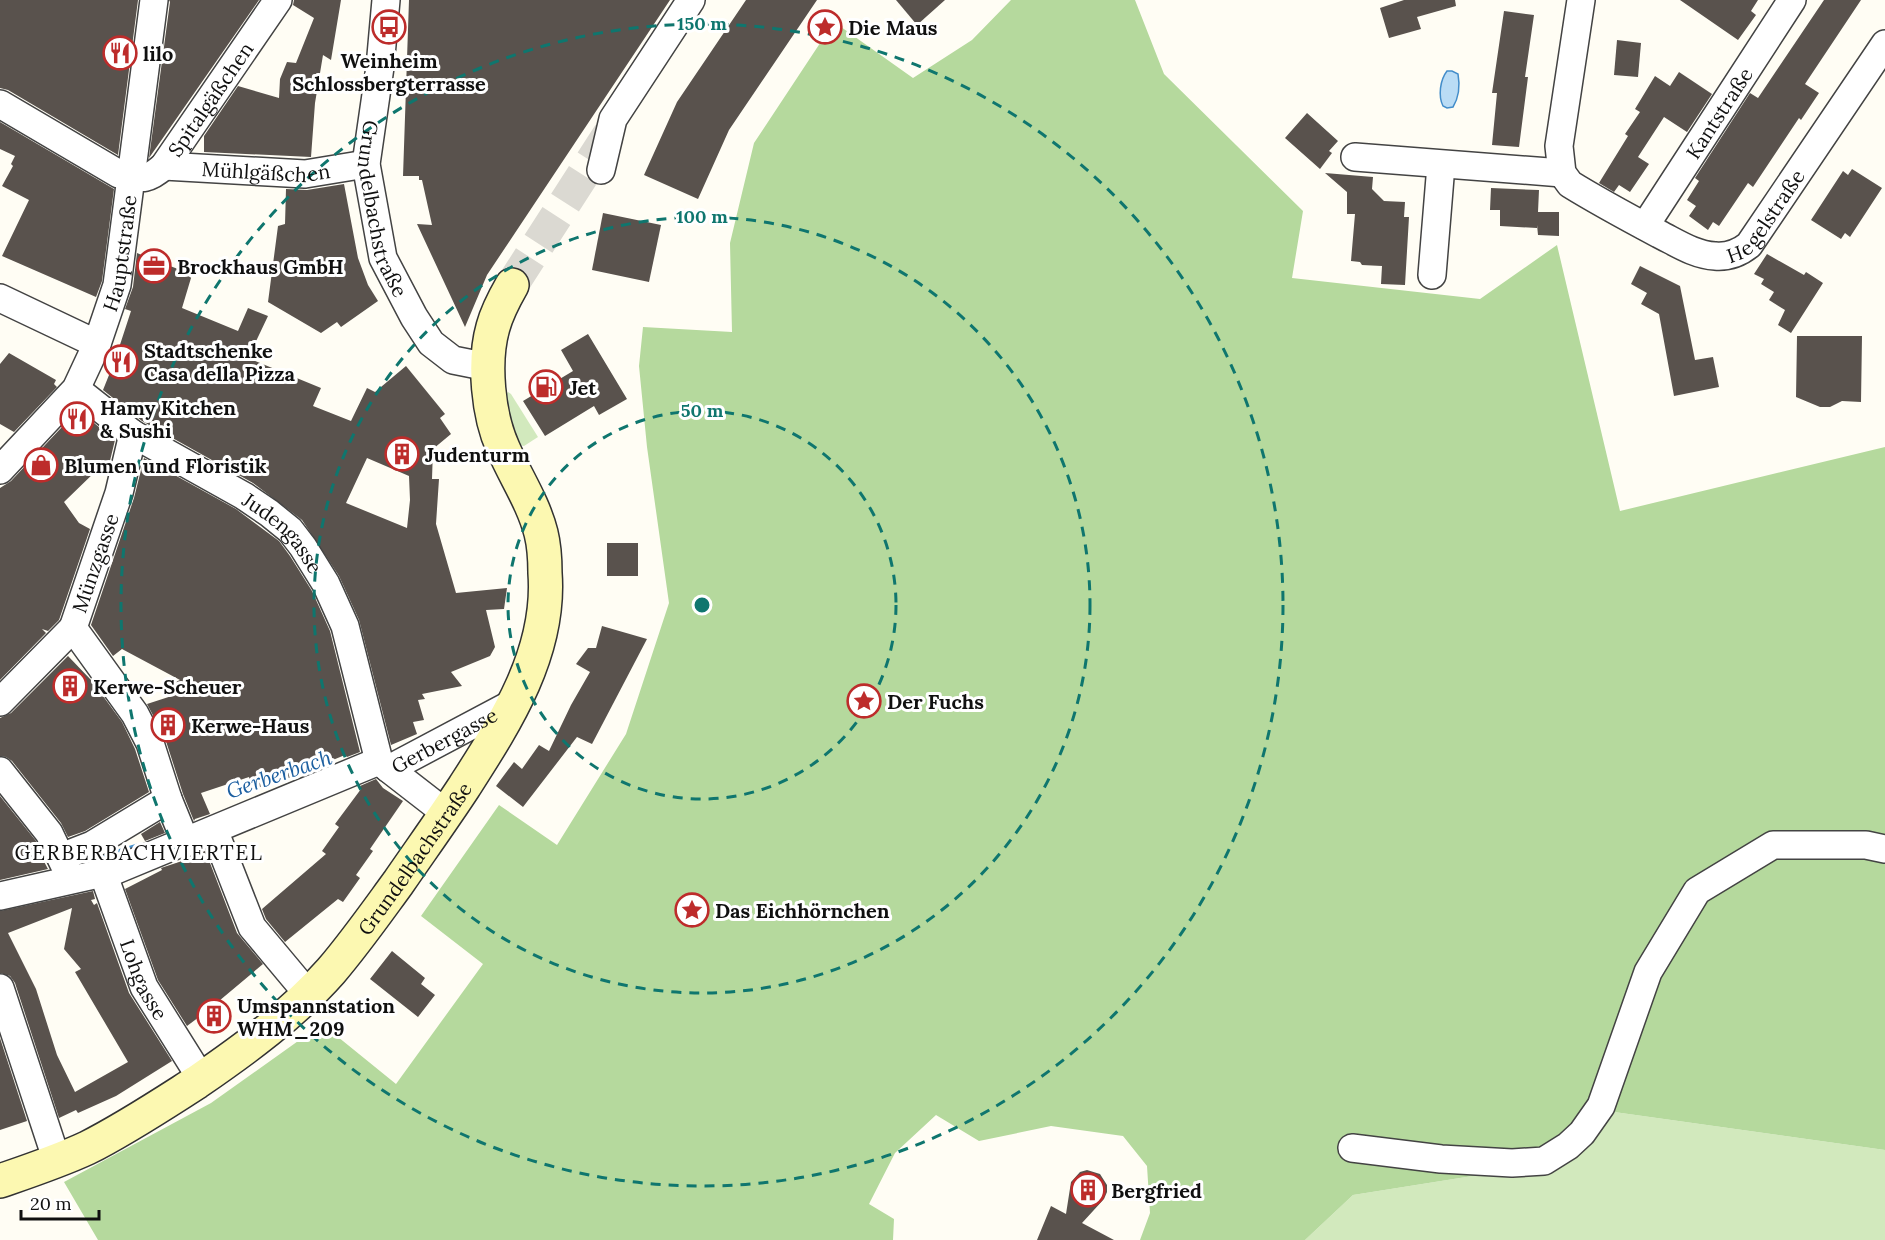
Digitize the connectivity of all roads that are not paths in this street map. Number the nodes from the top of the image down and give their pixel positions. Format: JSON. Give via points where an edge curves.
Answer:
{"nodes":[{"id":1,"x":154,"y":0,"type":"edge"},
{"id":2,"x":278,"y":0,"type":"edge"},
{"id":3,"x":691,"y":0,"type":"edge"},
{"id":4,"x":1581,"y":0,"type":"edge"},
{"id":5,"x":1792,"y":0,"type":"edge"},
{"id":6,"x":386,"y":1,"type":"edge"},
{"id":7,"x":1885,"y":44,"type":"edge"},
{"id":8,"x":0,"y":104,"type":"edge"},
{"id":9,"x":1355,"y":157,"type":"dead end"},
{"id":10,"x":366,"y":164,"type":"junction"},
{"id":11,"x":1441,"y":165,"type":"junction"},
{"id":12,"x":164,"y":166,"type":"junction"},
{"id":13,"x":601,"y":170,"type":"dead end"},
{"id":14,"x":1562,"y":173,"type":"junction"},
{"id":15,"x":131,"y":176,"type":"junction"},
{"id":16,"x":1645,"y":226,"type":"junction"},
{"id":17,"x":1432,"y":274,"type":"dead end"},
{"id":18,"x":512,"y":285,"type":"tunnel mouth"},
{"id":19,"x":0,"y":298,"type":"edge"},
{"id":20,"x":97,"y":344,"type":"junction"},
{"id":21,"x":488,"y":367,"type":"junction"},
{"id":22,"x":76,"y":389,"type":"junction"},
{"id":23,"x":134,"y":434,"type":"junction"},
{"id":24,"x":9,"y":443,"type":"edge"},
{"id":25,"x":0,"y":470,"type":"edge"},
{"id":26,"x":73,"y":628,"type":"junction"},
{"id":27,"x":517,"y":701,"type":"junction"},
{"id":28,"x":0,"y":702,"type":"edge"},
{"id":29,"x":384,"y":765,"type":"junction"},
{"id":30,"x":0,"y":771,"type":"edge"},
{"id":31,"x":168,"y":799,"type":"junction"},
{"id":32,"x":447,"y":814,"type":"junction"},
{"id":33,"x":214,"y":830,"type":"junction"},
{"id":34,"x":186,"y":843,"type":"junction"},
{"id":35,"x":1885,"y":849,"type":"edge"},
{"id":36,"x":66,"y":868,"type":"junction"},
{"id":37,"x":103,"y":873,"type":"junction"},
{"id":38,"x":0,"y":896,"type":"edge"},
{"id":39,"x":0,"y":988,"type":"edge"},
{"id":40,"x":308,"y":994,"type":"junction"},
{"id":41,"x":201,"y":1078,"type":"junction"},
{"id":42,"x":1352,"y":1148,"type":"dead end"},
{"id":43,"x":57,"y":1161,"type":"junction"},
{"id":44,"x":0,"y":1181,"type":"edge"}],
"edges":[{"from":1,"to":15,"type":"street","name":"Hauptstraße"},
{"from":2,"to":12,"type":"street","name":"Spitalgäßchen"},
{"from":3,"to":13,"type":"street","via":[[613,118]]},
{"from":4,"to":14,"type":"street","via":[[1559,146]]},
{"from":5,"to":16,"type":"street","name":"Kantstraße"},
{"from":6,"to":10,"type":"street","name":"Grundelbachstraße"},
{"from":7,"to":16,"type":"street","name":"Hegelstraße","via":[[1742,251],[1717,256],[1704,254]]},
{"from":8,"to":15,"type":"street","via":[[119,174]]},
{"from":9,"to":11,"type":"street"},
{"from":10,"to":12,"type":"street","name":"Mühlgäßchen","via":[[305,174]]},
{"from":10,"to":21,"type":"street","name":"Grundelbachstraße","via":[[383,258],[414,317],[431,343],[453,360]]},
{"from":11,"to":14,"type":"street"},
{"from":11,"to":17,"type":"street"},
{"from":12,"to":15,"type":"street","name":"Spitalgäßchen","via":[[152,176]]},
{"from":14,"to":16,"type":"street","name":"Hegelstraße","via":[[1570,184]]},
{"from":15,"to":20,"type":"street","name":"Hauptstraße","via":[[117,285]]},
{"from":18,"to":21,"type":"main road","name":"Grundelbachstraße","via":[[492,329]]},
{"from":19,"to":20,"type":"street"},
{"from":20,"to":22,"type":"street","name":"Hauptstraße"},
{"from":21,"to":27,"type":"main road","name":"Grundelbachstraße","via":[[499,436],[541,533],[546,575],[538,638]]},
{"from":22,"to":23,"type":"street","name":"Judengasse"},
{"from":22,"to":24,"type":"street","name":"Hauptstraße"},
{"from":23,"to":26,"type":"street","name":"Münzgasse"},
{"from":23,"to":29,"type":"street","name":"Judengasse","via":[[244,496],[290,530],[303,547],[345,626]]},
{"from":24,"to":25,"type":"street","name":"Hauptstraße"},
{"from":26,"to":28,"type":"street"},
{"from":26,"to":31,"type":"street","name":"Münzgasse","via":[[135,714],[150,743]]},
{"from":27,"to":29,"type":"street","name":"Gerbergasse"},
{"from":27,"to":32,"type":"main road","name":"Grundelbachstraße"},
{"from":29,"to":32,"type":"street"},
{"from":29,"to":33,"type":"street","name":"Gerbergasse"},
{"from":30,"to":36,"type":"street","via":[[49,833]]},
{"from":31,"to":34,"type":"street","name":"Münzgasse"},
{"from":31,"to":36,"type":"street","via":[[92,845]]},
{"from":32,"to":40,"type":"main road","name":"Grundelbachstraße","via":[[351,947]]},
{"from":33,"to":34,"type":"street","name":"Gerbergasse"},
{"from":33,"to":40,"type":"street","via":[[252,927]]},
{"from":34,"to":37,"type":"street","name":"Gerbergasse"},
{"from":35,"to":42,"type":"street","via":[[1866,845],[1773,845],[1697,891],[1648,972],[1601,1106],[1582,1134],[1544,1161],[1442,1159]]},
{"from":36,"to":37,"type":"street","name":"Gerbergasse"},
{"from":36,"to":38,"type":"street","name":"Gerbergasse"},
{"from":37,"to":41,"type":"street","name":"Lohgasse","via":[[144,987]]},
{"from":39,"to":43,"type":"street"},
{"from":40,"to":41,"type":"main road","name":"Grundelbachstraße","via":[[254,1041]]},
{"from":41,"to":43,"type":"main road","name":"Grundelbachstraße","via":[[139,1120]]},
{"from":43,"to":44,"type":"main road","name":"Grundelbachstraße"}]}
